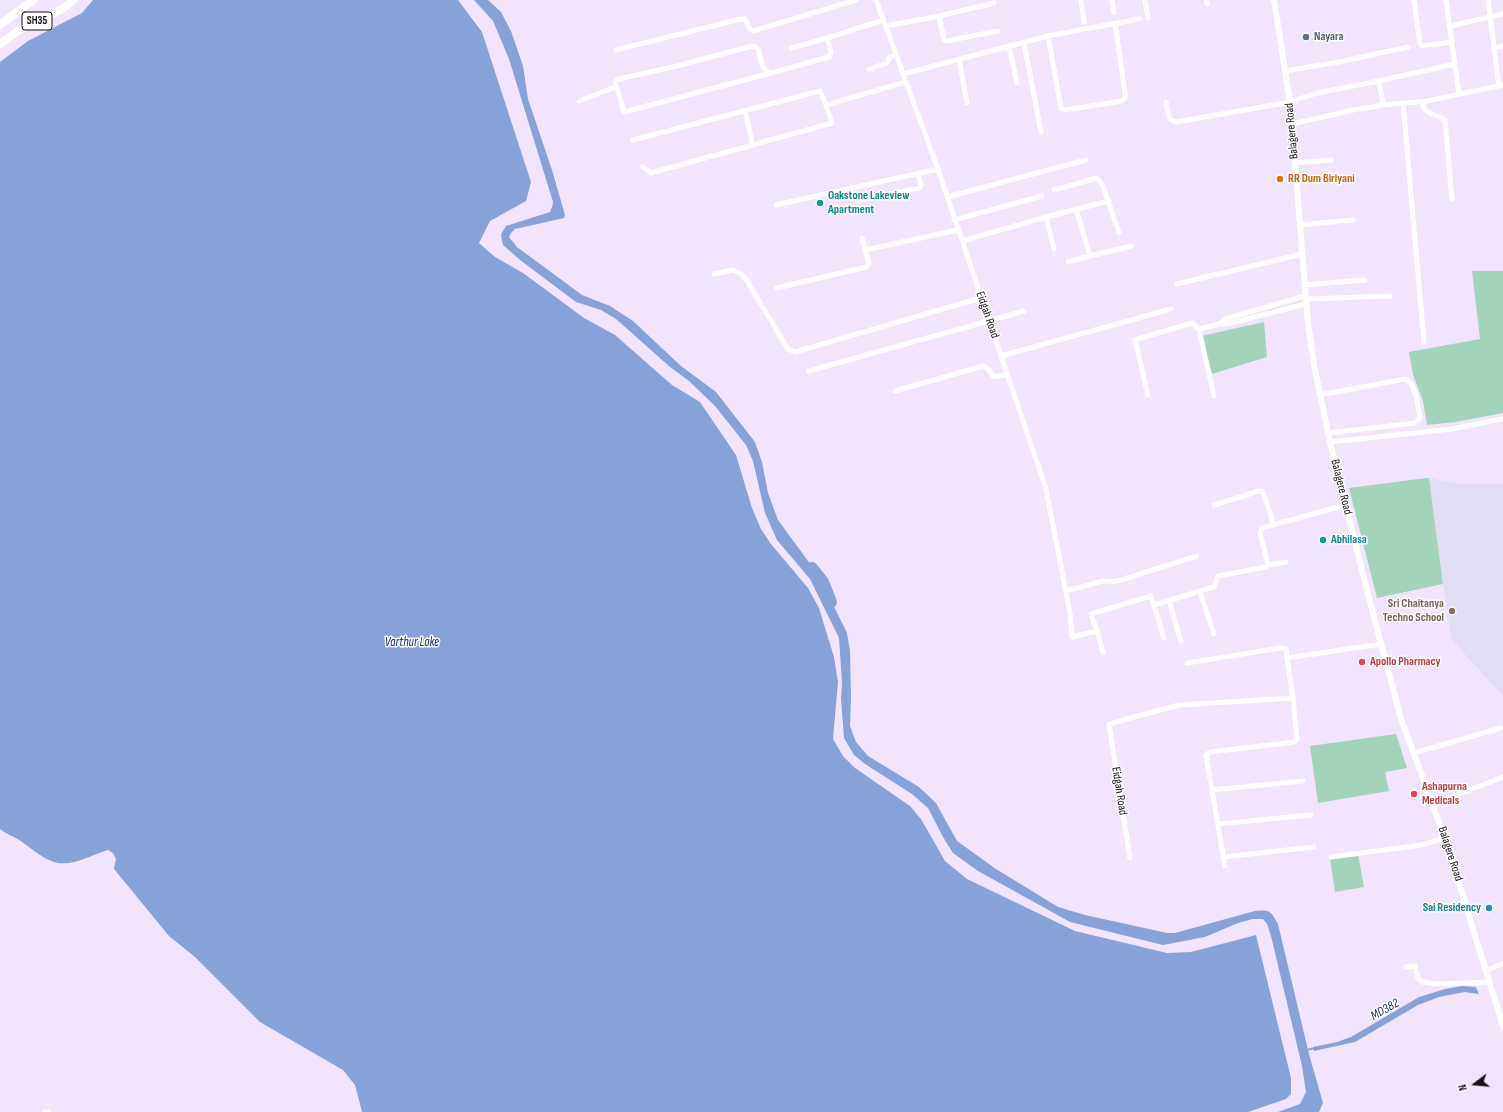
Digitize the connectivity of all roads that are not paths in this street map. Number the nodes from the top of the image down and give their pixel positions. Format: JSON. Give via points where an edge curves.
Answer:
{"nodes":[{"id":1,"x":33,"y":0,"type":"edge"},
{"id":2,"x":74,"y":0,"type":"edge"},
{"id":3,"x":856,"y":0,"type":"edge"},
{"id":4,"x":876,"y":0,"type":"edge"},
{"id":5,"x":1081,"y":0,"type":"edge"},
{"id":6,"x":1112,"y":0,"type":"edge"},
{"id":7,"x":1145,"y":0,"type":"edge"},
{"id":8,"x":1274,"y":0,"type":"edge"},
{"id":9,"x":1414,"y":0,"type":"edge"},
{"id":10,"x":1446,"y":0,"type":"edge"},
{"id":11,"x":1488,"y":0,"type":"edge"},
{"id":12,"x":994,"y":3,"type":"dead end"},
{"id":13,"x":1114,"y":13,"type":"dead end"},
{"id":14,"x":1503,"y":14,"type":"edge"},
{"id":15,"x":938,"y":16,"type":"junction"},
{"id":16,"x":1490,"y":16,"type":"junction"},
{"id":17,"x":1148,"y":18,"type":"dead end"},
{"id":18,"x":1139,"y":19,"type":"dead end"},
{"id":19,"x":1084,"y":22,"type":"dead end"},
{"id":20,"x":885,"y":23,"type":"junction"},
{"id":21,"x":1115,"y":23,"type":"junction"},
{"id":22,"x":0,"y":25,"type":"edge"},
{"id":23,"x":1450,"y":26,"type":"junction"},
{"id":24,"x":998,"y":31,"type":"dead end"},
{"id":25,"x":1048,"y":36,"type":"junction"},
{"id":26,"x":827,"y":38,"type":"junction"},
{"id":27,"x":1452,"y":42,"type":"junction"},
{"id":28,"x":1024,"y":43,"type":"junction"},
{"id":29,"x":0,"y":44,"type":"edge"},
{"id":30,"x":1503,"y":46,"type":"edge"},
{"id":31,"x":1009,"y":47,"type":"junction"},
{"id":32,"x":1408,"y":47,"type":"dead end"},
{"id":33,"x":792,"y":48,"type":"dead end"},
{"id":34,"x":1494,"y":48,"type":"junction"},
{"id":35,"x":616,"y":50,"type":"dead end"},
{"id":36,"x":896,"y":55,"type":"junction"},
{"id":37,"x":959,"y":59,"type":"junction"},
{"id":38,"x":1455,"y":64,"type":"junction"},
{"id":39,"x":869,"y":69,"type":"dead end"},
{"id":40,"x":1286,"y":71,"type":"junction"},
{"id":41,"x":771,"y":73,"type":"junction"},
{"id":42,"x":903,"y":74,"type":"junction"},
{"id":43,"x":1379,"y":81,"type":"junction"},
{"id":44,"x":906,"y":82,"type":"junction"},
{"id":45,"x":1017,"y":83,"type":"dead end"},
{"id":46,"x":1501,"y":85,"type":"edge"},
{"id":47,"x":616,"y":87,"type":"junction"},
{"id":48,"x":1459,"y":94,"type":"junction"},
{"id":49,"x":579,"y":101,"type":"dead end"},
{"id":50,"x":1166,"y":102,"type":"dead end"},
{"id":51,"x":1290,"y":102,"type":"junction"},
{"id":52,"x":1422,"y":102,"type":"junction"},
{"id":53,"x":967,"y":103,"type":"dead end"},
{"id":54,"x":1403,"y":103,"type":"junction"},
{"id":55,"x":826,"y":105,"type":"junction"},
{"id":56,"x":1383,"y":106,"type":"junction"},
{"id":57,"x":745,"y":111,"type":"junction"},
{"id":58,"x":1292,"y":124,"type":"junction"},
{"id":59,"x":1041,"y":132,"type":"dead end"},
{"id":60,"x":633,"y":140,"type":"dead end"},
{"id":61,"x":753,"y":145,"type":"junction"},
{"id":62,"x":1086,"y":160,"type":"dead end"},
{"id":63,"x":1331,"y":160,"type":"dead end"},
{"id":64,"x":1295,"y":163,"type":"junction"},
{"id":65,"x":643,"y":167,"type":"dead end"},
{"id":66,"x":938,"y":169,"type":"junction"},
{"id":67,"x":918,"y":173,"type":"junction"},
{"id":68,"x":1054,"y":190,"type":"dead end"},
{"id":69,"x":1042,"y":196,"type":"dead end"},
{"id":70,"x":947,"y":197,"type":"junction"},
{"id":71,"x":1452,"y":199,"type":"dead end"},
{"id":72,"x":858,"y":201,"type":"dead end"},
{"id":73,"x":1109,"y":201,"type":"junction"},
{"id":74,"x":776,"y":205,"type":"dead end"},
{"id":75,"x":1076,"y":209,"type":"junction"},
{"id":76,"x":1046,"y":217,"type":"junction"},
{"id":77,"x":954,"y":220,"type":"junction"},
{"id":78,"x":1353,"y":220,"type":"dead end"},
{"id":79,"x":1299,"y":225,"type":"junction"},
{"id":80,"x":958,"y":230,"type":"junction"},
{"id":81,"x":1119,"y":233,"type":"dead end"},
{"id":82,"x":862,"y":238,"type":"dead end"},
{"id":83,"x":962,"y":241,"type":"junction"},
{"id":84,"x":1132,"y":246,"type":"dead end"},
{"id":85,"x":1054,"y":248,"type":"dead end"},
{"id":86,"x":866,"y":250,"type":"junction"},
{"id":87,"x":1302,"y":254,"type":"junction"},
{"id":88,"x":1090,"y":256,"type":"junction"},
{"id":89,"x":1068,"y":262,"type":"dead end"},
{"id":90,"x":714,"y":274,"type":"dead end"},
{"id":91,"x":1365,"y":280,"type":"dead end"},
{"id":92,"x":1177,"y":284,"type":"dead end"},
{"id":93,"x":1304,"y":285,"type":"junction"},
{"id":94,"x":777,"y":288,"type":"dead end"},
{"id":95,"x":1390,"y":296,"type":"dead end"},
{"id":96,"x":981,"y":298,"type":"junction"},
{"id":97,"x":1306,"y":300,"type":"junction"},
{"id":98,"x":1170,"y":309,"type":"dead end"},
{"id":99,"x":1024,"y":311,"type":"dead end"},
{"id":100,"x":989,"y":321,"type":"junction"},
{"id":101,"x":1199,"y":329,"type":"junction"},
{"id":102,"x":1424,"y":342,"type":"dead end"},
{"id":103,"x":1001,"y":356,"type":"junction"},
{"id":104,"x":809,"y":371,"type":"dead end"},
{"id":105,"x":1007,"y":374,"type":"junction"},
{"id":106,"x":895,"y":391,"type":"dead end"},
{"id":107,"x":1148,"y":395,"type":"dead end"},
{"id":108,"x":1320,"y":395,"type":"junction"},
{"id":109,"x":1214,"y":396,"type":"dead end"},
{"id":110,"x":1503,"y":419,"type":"edge"},
{"id":111,"x":1328,"y":433,"type":"junction"},
{"id":112,"x":1330,"y":442,"type":"junction"},
{"id":113,"x":1214,"y":505,"type":"dead end"},
{"id":114,"x":1345,"y":505,"type":"junction"},
{"id":115,"x":1274,"y":525,"type":"junction"},
{"id":116,"x":1197,"y":556,"type":"dead end"},
{"id":117,"x":1286,"y":562,"type":"dead end"},
{"id":118,"x":1268,"y":565,"type":"junction"},
{"id":119,"x":1066,"y":591,"type":"junction"},
{"id":120,"x":1200,"y":592,"type":"junction"},
{"id":121,"x":1169,"y":601,"type":"junction"},
{"id":122,"x":1154,"y":605,"type":"junction"},
{"id":123,"x":1097,"y":631,"type":"junction"},
{"id":124,"x":1214,"y":634,"type":"dead end"},
{"id":125,"x":1164,"y":638,"type":"dead end"},
{"id":126,"x":1181,"y":641,"type":"dead end"},
{"id":127,"x":1381,"y":644,"type":"junction"},
{"id":128,"x":1103,"y":653,"type":"dead end"},
{"id":129,"x":1288,"y":658,"type":"junction"},
{"id":130,"x":1187,"y":663,"type":"dead end"},
{"id":131,"x":1293,"y":698,"type":"junction"},
{"id":132,"x":1501,"y":728,"type":"dead end"},
{"id":133,"x":1414,"y":753,"type":"junction"},
{"id":134,"x":1503,"y":777,"type":"edge"},
{"id":135,"x":1303,"y":782,"type":"dead end"},
{"id":136,"x":1212,"y":790,"type":"junction"},
{"id":137,"x":1433,"y":804,"type":"junction"},
{"id":138,"x":1311,"y":815,"type":"dead end"},
{"id":139,"x":1218,"y":824,"type":"junction"},
{"id":140,"x":1445,"y":838,"type":"junction"},
{"id":141,"x":1314,"y":848,"type":"dead end"},
{"id":142,"x":1224,"y":857,"type":"junction"},
{"id":143,"x":1331,"y":857,"type":"dead end"},
{"id":144,"x":1130,"y":858,"type":"dead end"},
{"id":145,"x":1225,"y":866,"type":"dead end"},
{"id":146,"x":1503,"y":964,"type":"edge"},
{"id":147,"x":1406,"y":967,"type":"dead end"},
{"id":148,"x":1486,"y":971,"type":"junction"},
{"id":149,"x":1490,"y":982,"type":"junction"},
{"id":150,"x":1503,"y":1026,"type":"edge"},
{"id":151,"x":45,"y":1112,"type":"edge"},
{"id":152,"x":49,"y":1112,"type":"edge"}],
"edges":[{"from":1,"to":22,"type":"main road","number":"SH35"},
{"from":2,"to":29,"type":"main road","number":"SH35","via":[[62,9],[24,27]]},
{"from":3,"to":35,"type":"street","via":[[753,31],[745,19],[741,19]]},
{"from":4,"to":20,"type":"street","name":"Eidgah Road"},
{"from":5,"to":19,"type":"street"},
{"from":6,"to":13,"type":"street"},
{"from":7,"to":17,"type":"street"},
{"from":8,"to":40,"type":"street","name":"Balagere Road"},
{"from":9,"to":27,"type":"street","via":[[1420,44],[1422,46]]},
{"from":10,"to":23,"type":"street"},
{"from":11,"to":16,"type":"street"},
{"from":12,"to":15,"type":"street"},
{"from":14,"to":16,"type":"street"},
{"from":15,"to":20,"type":"street"},
{"from":15,"to":24,"type":"street","via":[[946,41]]},
{"from":16,"to":23,"type":"street"},
{"from":16,"to":34,"type":"street"},
{"from":18,"to":21,"type":"street"},
{"from":20,"to":26,"type":"street"},
{"from":20,"to":36,"type":"street","name":"Eidgah Road"},
{"from":21,"to":25,"type":"street"},
{"from":21,"to":25,"type":"street","via":[[1125,98],[1122,102],[1065,110],[1061,108]]},
{"from":23,"to":27,"type":"street"},
{"from":25,"to":28,"type":"street"},
{"from":26,"to":33,"type":"street"},
{"from":26,"to":41,"type":"street","via":[[831,52],[829,57]]},
{"from":27,"to":38,"type":"street"},
{"from":28,"to":31,"type":"street"},
{"from":28,"to":59,"type":"street"},
{"from":30,"to":34,"type":"street"},
{"from":31,"to":37,"type":"street"},
{"from":31,"to":45,"type":"street"},
{"from":32,"to":40,"type":"street"},
{"from":34,"to":46,"type":"street"},
{"from":36,"to":39,"type":"street","via":[[889,58],[887,63]]},
{"from":36,"to":42,"type":"street","name":"Eidgah Road"},
{"from":37,"to":42,"type":"street"},
{"from":37,"to":53,"type":"street"},
{"from":38,"to":43,"type":"street"},
{"from":38,"to":48,"type":"street"},
{"from":40,"to":51,"type":"street","name":"Balagere Road"},
{"from":41,"to":47,"type":"street","via":[[624,112]]},
{"from":41,"to":47,"type":"street","via":[[764,69],[758,49],[752,46],[619,79],[615,82]]},
{"from":42,"to":44,"type":"street","name":"Eidgah Road"},
{"from":43,"to":51,"type":"street","via":[[1317,93]]},
{"from":43,"to":56,"type":"street"},
{"from":44,"to":55,"type":"street"},
{"from":44,"to":66,"type":"street","name":"Eidgah Road"},
{"from":46,"to":48,"type":"street"},
{"from":47,"to":49,"type":"street"},
{"from":48,"to":52,"type":"street"},
{"from":50,"to":51,"type":"street","via":[[1171,120],[1177,122]]},
{"from":51,"to":58,"type":"street","name":"Balagere Road"},
{"from":52,"to":54,"type":"street"},
{"from":52,"to":71,"type":"street","via":[[1423,108],[1428,112],[1446,120]]},
{"from":54,"to":56,"type":"street"},
{"from":54,"to":102,"type":"street"},
{"from":55,"to":57,"type":"street","via":[[820,91]]},
{"from":55,"to":61,"type":"street","via":[[832,123]]},
{"from":56,"to":58,"type":"street"},
{"from":57,"to":60,"type":"street"},
{"from":57,"to":61,"type":"street"},
{"from":58,"to":64,"type":"street","name":"Balagere Road"},
{"from":61,"to":65,"type":"street","via":[[652,173]]},
{"from":62,"to":70,"type":"street"},
{"from":63,"to":64,"type":"street"},
{"from":64,"to":79,"type":"street","name":"Balagere Road"},
{"from":66,"to":67,"type":"street"},
{"from":66,"to":70,"type":"street","name":"Eidgah Road"},
{"from":67,"to":72,"type":"street","via":[[921,186],[919,188]]},
{"from":67,"to":74,"type":"street"},
{"from":68,"to":73,"type":"street","via":[[1097,178]]},
{"from":69,"to":77,"type":"street"},
{"from":70,"to":77,"type":"street","name":"Eidgah Road"},
{"from":73,"to":75,"type":"street"},
{"from":73,"to":81,"type":"street"},
{"from":75,"to":76,"type":"street"},
{"from":75,"to":88,"type":"street"},
{"from":76,"to":83,"type":"street"},
{"from":76,"to":85,"type":"street"},
{"from":77,"to":80,"type":"street","name":"Eidgah Road"},
{"from":78,"to":79,"type":"street"},
{"from":79,"to":87,"type":"street","name":"Balagere Road"},
{"from":80,"to":83,"type":"street","name":"Eidgah Road"},
{"from":80,"to":86,"type":"street"},
{"from":82,"to":86,"type":"street"},
{"from":83,"to":96,"type":"street","name":"Eidgah Road"},
{"from":84,"to":88,"type":"street"},
{"from":86,"to":94,"type":"street","via":[[869,264],[866,267]]},
{"from":87,"to":92,"type":"street"},
{"from":87,"to":93,"type":"street","name":"Balagere Road"},
{"from":88,"to":89,"type":"street"},
{"from":90,"to":96,"type":"street","via":[[733,270],[741,274],[750,284],[788,349],[795,352]]},
{"from":91,"to":93,"type":"street"},
{"from":93,"to":97,"type":"street","name":"Balagere Road"},
{"from":95,"to":97,"type":"street"},
{"from":96,"to":100,"type":"street","name":"Eidgah Road"},
{"from":97,"to":101,"type":"street"},
{"from":97,"to":108,"type":"street","name":"Balagere Road"},
{"from":98,"to":103,"type":"street"},
{"from":99,"to":100,"type":"street"},
{"from":100,"to":103,"type":"street","name":"Eidgah Road"},
{"from":100,"to":104,"type":"street"},
{"from":101,"to":107,"type":"street","via":[[1192,323],[1135,340]]},
{"from":101,"to":109,"type":"street"},
{"from":103,"to":105,"type":"street","name":"Eidgah Road"},
{"from":105,"to":106,"type":"street","via":[[994,376],[983,366]]},
{"from":105,"to":119,"type":"street","name":"Eidgah Road","via":[[1046,489]]},
{"from":108,"to":111,"type":"street","name":"Balagere Road"},
{"from":108,"to":111,"type":"street","via":[[1405,379],[1411,383],[1414,390],[1420,418],[1415,423]]},
{"from":110,"to":112,"type":"street","via":[[1452,429]]},
{"from":111,"to":112,"type":"street","name":"Balagere Road"},
{"from":112,"to":114,"type":"street","name":"Balagere Road"},
{"from":113,"to":115,"type":"street","via":[[1263,492]]},
{"from":114,"to":115,"type":"street"},
{"from":114,"to":127,"type":"street","name":"Balagere Road"},
{"from":115,"to":118,"type":"street","via":[[1262,528],[1260,533]]},
{"from":116,"to":119,"type":"street","via":[[1120,580],[1103,581]]},
{"from":117,"to":118,"type":"street"},
{"from":118,"to":120,"type":"street","via":[[1218,576],[1214,586]]},
{"from":119,"to":123,"type":"street","name":"Eidgah Road","via":[[1072,637]]},
{"from":120,"to":121,"type":"street"},
{"from":120,"to":124,"type":"street"},
{"from":121,"to":122,"type":"street"},
{"from":121,"to":126,"type":"street"},
{"from":122,"to":123,"type":"street","via":[[1151,596],[1091,614]]},
{"from":122,"to":125,"type":"street"},
{"from":123,"to":128,"type":"street"},
{"from":127,"to":129,"type":"street"},
{"from":127,"to":133,"type":"street","name":"Balagere Road","via":[[1401,719]]},
{"from":129,"to":130,"type":"street","via":[[1284,648]]},
{"from":129,"to":131,"type":"street"},
{"from":131,"to":136,"type":"street","via":[[1297,739],[1286,744],[1208,753],[1206,758]]},
{"from":131,"to":144,"type":"street","name":"Eidgah Road","via":[[1179,705],[1109,724]]},
{"from":132,"to":133,"type":"street"},
{"from":133,"to":137,"type":"street","name":"Balagere Road"},
{"from":134,"to":137,"type":"street"},
{"from":135,"to":136,"type":"street"},
{"from":136,"to":139,"type":"street"},
{"from":137,"to":140,"type":"street","name":"Balagere Road"},
{"from":138,"to":139,"type":"street"},
{"from":139,"to":142,"type":"street"},
{"from":140,"to":143,"type":"street","via":[[1422,845]]},
{"from":140,"to":148,"type":"street","name":"Balagere Road"},
{"from":141,"to":142,"type":"street"},
{"from":142,"to":145,"type":"street"},
{"from":146,"to":148,"type":"street"},
{"from":147,"to":149,"type":"street","via":[[1415,966],[1418,978],[1422,982]]},
{"from":148,"to":149,"type":"street","name":"Balagere Road"},
{"from":149,"to":150,"type":"street","name":"Balagere Road"},
{"from":151,"to":152,"type":"street"}]}
